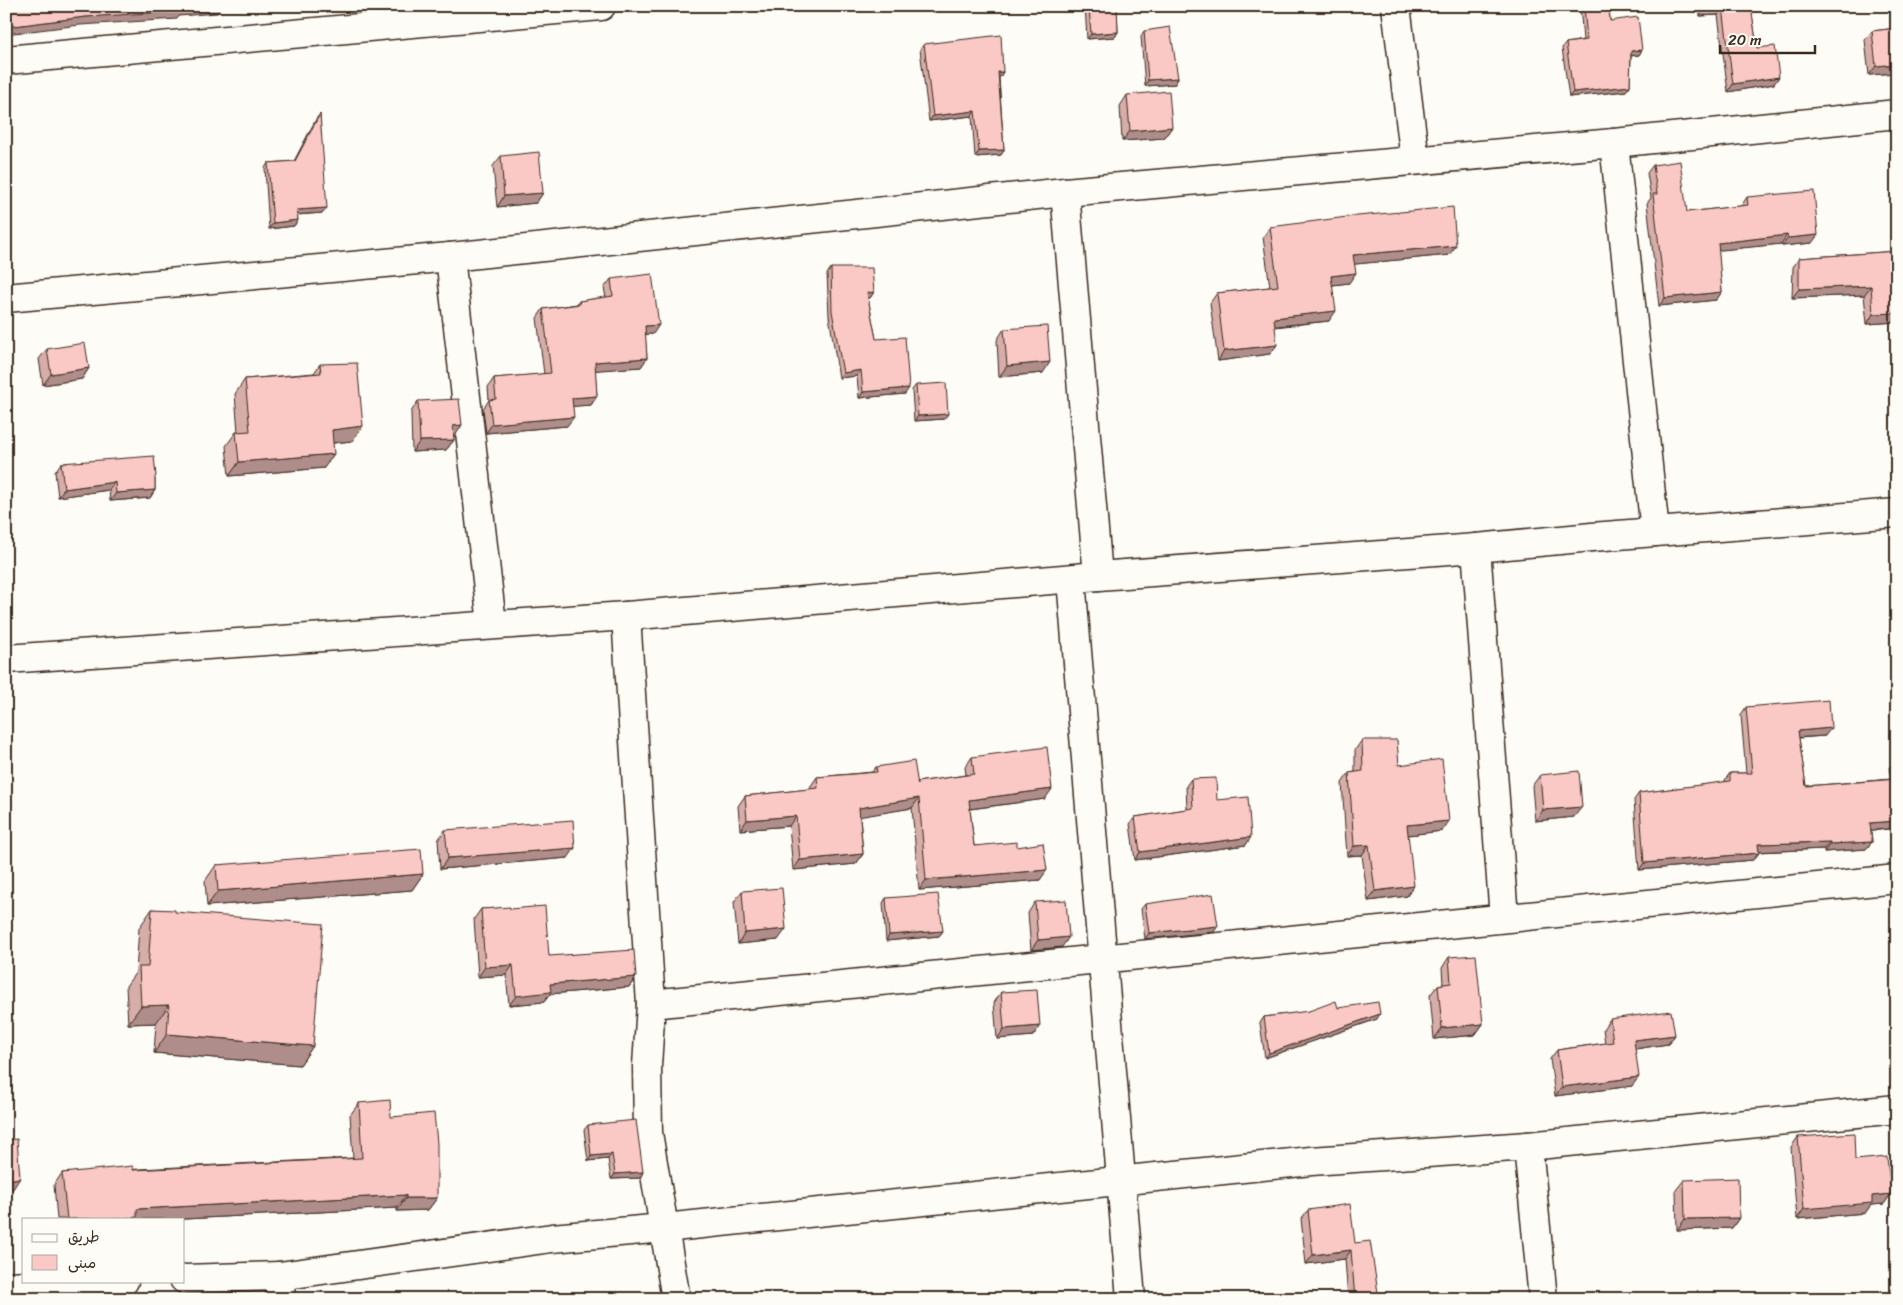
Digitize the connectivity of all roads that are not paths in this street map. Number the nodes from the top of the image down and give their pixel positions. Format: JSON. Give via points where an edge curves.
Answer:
{"nodes":[{"id":1,"x":601,"y":6,"type":"edge"},
{"id":2,"x":1396,"y":6,"type":"edge"},
{"id":3,"x":443,"y":13,"type":"edge"},
{"id":4,"x":6,"y":60,"type":"edge"},
{"id":5,"x":1897,"y":114,"type":"edge"},
{"id":6,"x":1614,"y":143,"type":"junction"},
{"id":7,"x":1415,"y":160,"type":"junction"},
{"id":8,"x":1065,"y":192,"type":"junction"},
{"id":9,"x":450,"y":256,"type":"junction"},
{"id":10,"x":6,"y":298,"type":"edge"},
{"id":11,"x":1897,"y":513,"type":"edge"},
{"id":12,"x":1655,"y":532,"type":"junction"},
{"id":13,"x":1476,"y":548,"type":"junction"},
{"id":14,"x":1098,"y":576,"type":"junction"},
{"id":15,"x":1071,"y":579,"type":"junction"},
{"id":16,"x":626,"y":616,"type":"junction"},
{"id":17,"x":492,"y":624,"type":"junction"},
{"id":18,"x":6,"y":658,"type":"edge"},
{"id":19,"x":1897,"y":879,"type":"edge"},
{"id":20,"x":1504,"y":918,"type":"junction"},
{"id":21,"x":1102,"y":957,"type":"junction"},
{"id":22,"x":651,"y":1004,"type":"junction"},
{"id":23,"x":1897,"y":1109,"type":"edge"},
{"id":24,"x":1528,"y":1146,"type":"junction"},
{"id":25,"x":1121,"y":1180,"type":"junction"},
{"id":26,"x":664,"y":1228,"type":"junction"},
{"id":27,"x":185,"y":1279,"type":"edge"},
{"id":28,"x":116,"y":1282,"type":"edge"},
{"id":29,"x":6,"y":1286,"type":"edge"},
{"id":30,"x":280,"y":1287,"type":"edge"},
{"id":31,"x":44,"y":1291,"type":"edge"},
{"id":32,"x":676,"y":1299,"type":"edge"},
{"id":33,"x":1131,"y":1299,"type":"edge"},
{"id":34,"x":1543,"y":1299,"type":"edge"}],
"edges":[{"from":1,"to":3,"type":"street"},
{"from":2,"to":7,"type":"street"},
{"from":3,"to":4,"type":"street"},
{"from":5,"to":6,"type":"street"},
{"from":6,"to":7,"type":"street"},
{"from":6,"to":12,"type":"street"},
{"from":7,"to":8,"type":"street"},
{"from":8,"to":9,"type":"street"},
{"from":8,"to":14,"type":"street"},
{"from":9,"to":10,"type":"street"},
{"from":9,"to":17,"type":"street"},
{"from":11,"to":12,"type":"street"},
{"from":12,"to":13,"type":"street"},
{"from":13,"to":14,"type":"street"},
{"from":13,"to":20,"type":"street"},
{"from":14,"to":15,"type":"street"},
{"from":15,"to":16,"type":"street"},
{"from":15,"to":21,"type":"street"},
{"from":16,"to":17,"type":"street"},
{"from":16,"to":22,"type":"street"},
{"from":17,"to":18,"type":"street"},
{"from":19,"to":20,"type":"street"},
{"from":20,"to":21,"type":"street"},
{"from":21,"to":22,"type":"street"},
{"from":21,"to":25,"type":"street"},
{"from":22,"to":26,"type":"street","via":[[647,1066],[648,1133]]},
{"from":23,"to":24,"type":"street"},
{"from":24,"to":25,"type":"street"},
{"from":24,"to":34,"type":"street"},
{"from":25,"to":26,"type":"street"},
{"from":25,"to":33,"type":"street"},
{"from":26,"to":30,"type":"street","via":[[552,1238]]},
{"from":26,"to":32,"type":"street"},
{"from":27,"to":30,"type":"street"},
{"from":28,"to":31,"type":"street"},
{"from":29,"to":31,"type":"street"}]}
